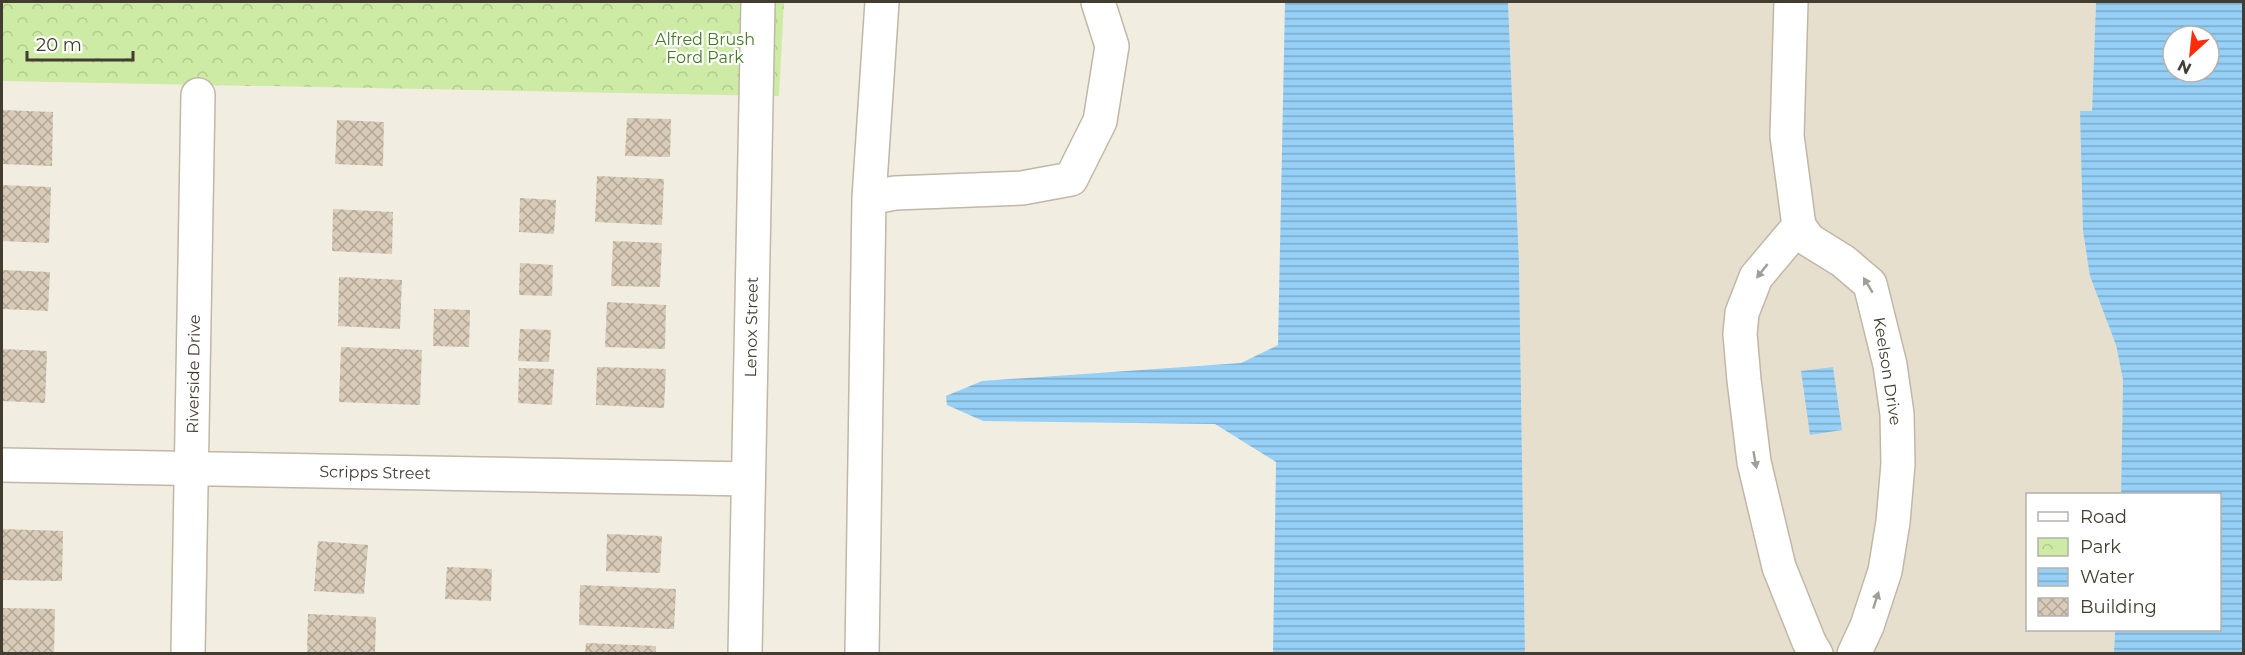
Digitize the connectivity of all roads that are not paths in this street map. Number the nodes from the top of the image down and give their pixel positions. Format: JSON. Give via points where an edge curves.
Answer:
{"nodes":[{"id":1,"x":758,"y":2,"type":"edge"},
{"id":2,"x":882,"y":2,"type":"edge"},
{"id":3,"x":1098,"y":2,"type":"edge"},
{"id":4,"x":1791,"y":2,"type":"edge"},
{"id":5,"x":198,"y":95,"type":"dead end"},
{"id":6,"x":869,"y":198,"type":"junction"},
{"id":7,"x":1799,"y":226,"type":"junction"},
{"id":8,"x":2,"y":465,"type":"edge"},
{"id":9,"x":191,"y":468,"type":"junction"},
{"id":10,"x":748,"y":479,"type":"junction"},
{"id":11,"x":188,"y":654,"type":"edge"},
{"id":12,"x":745,"y":654,"type":"edge"},
{"id":13,"x":862,"y":654,"type":"edge"},
{"id":14,"x":1816,"y":654,"type":"edge"},
{"id":15,"x":1854,"y":654,"type":"edge"}],
"edges":[{"from":1,"to":10,"type":"street","name":"Lenox Street"},
{"from":2,"to":6,"type":"street"},
{"from":3,"to":6,"type":"street","via":[[1112,46],[1100,122],[1071,179],[1022,188]]},
{"from":4,"to":7,"type":"street","via":[[1787,136]]},
{"from":5,"to":9,"type":"street","name":"Riverside Drive"},
{"from":6,"to":13,"type":"street"},
{"from":7,"to":14,"type":"street","one_way":true,"via":[[1756,277],[1742,313],[1740,334],[1755,462],[1776,556]]},
{"from":15,"to":7,"type":"street","name":"Keelson Drive","one_way":true,"via":[[1886,571],[1898,464],[1897,414],[1890,365],[1870,284],[1809,240]]},
{"from":8,"to":9,"type":"street","name":"Scripps Street"},
{"from":9,"to":10,"type":"street","name":"Scripps Street"},
{"from":9,"to":11,"type":"street","name":"Riverside Drive"},
{"from":10,"to":12,"type":"street","name":"Lenox Street"}]}
